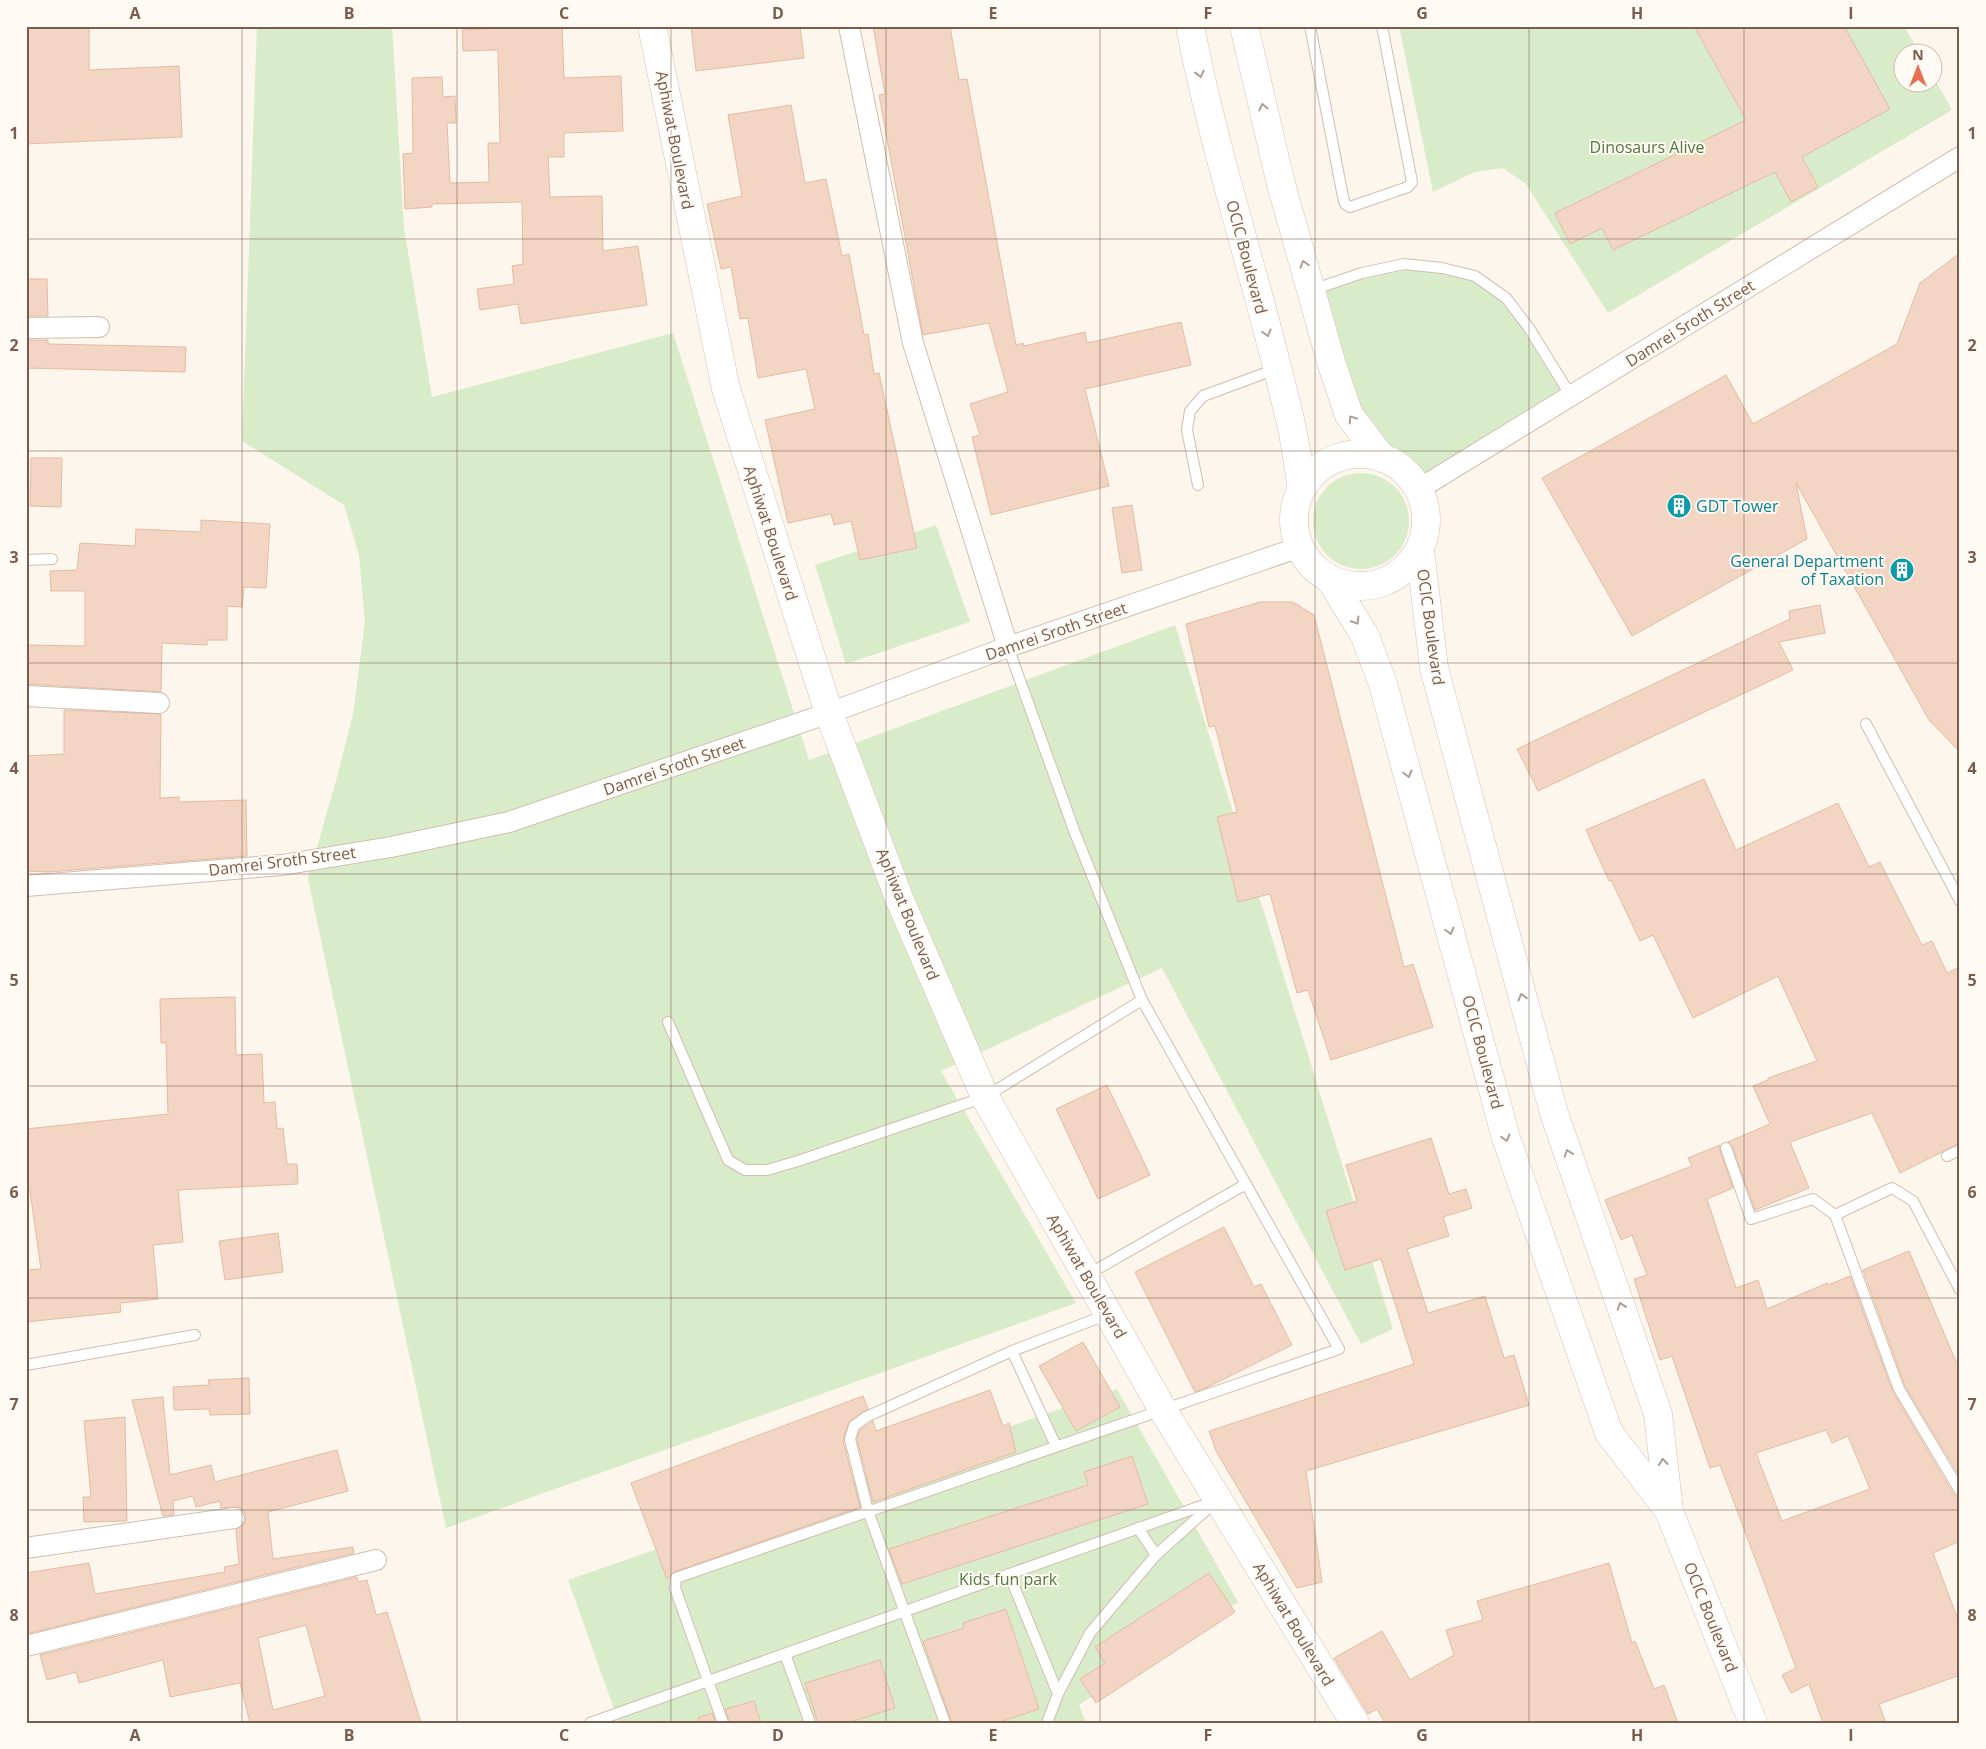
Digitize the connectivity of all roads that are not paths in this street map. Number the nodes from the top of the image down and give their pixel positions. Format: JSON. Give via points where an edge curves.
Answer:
{"nodes":[{"id":1,"x":652,"y":26,"type":"edge"},
{"id":2,"x":849,"y":26,"type":"edge"},
{"id":3,"x":1190,"y":26,"type":"edge"},
{"id":4,"x":1244,"y":26,"type":"edge"},
{"id":5,"x":1310,"y":26,"type":"edge"},
{"id":6,"x":1382,"y":26,"type":"edge"},
{"id":7,"x":1960,"y":157,"type":"edge"},
{"id":8,"x":1311,"y":290,"type":"junction"},
{"id":9,"x":99,"y":327,"type":"dead end"},
{"id":10,"x":26,"y":328,"type":"edge"},
{"id":11,"x":1277,"y":369,"type":"junction"},
{"id":12,"x":1571,"y":396,"type":"junction"},
{"id":13,"x":1382,"y":458,"type":"junction"},
{"id":14,"x":1198,"y":485,"type":"dead end"},
{"id":15,"x":1302,"y":488,"type":"junction"},
{"id":16,"x":1419,"y":489,"type":"junction"},
{"id":17,"x":1300,"y":547,"type":"junction"},
{"id":18,"x":1420,"y":550,"type":"junction"},
{"id":19,"x":52,"y":559,"type":"dead end"},
{"id":20,"x":26,"y":560,"type":"edge"},
{"id":21,"x":1330,"y":579,"type":"junction"},
{"id":22,"x":1008,"y":647,"type":"junction"},
{"id":23,"x":26,"y":696,"type":"edge"},
{"id":24,"x":159,"y":702,"type":"dead end"},
{"id":25,"x":829,"y":713,"type":"junction"},
{"id":26,"x":1866,"y":724,"type":"dead end"},
{"id":27,"x":26,"y":886,"type":"edge"},
{"id":28,"x":1960,"y":901,"type":"edge"},
{"id":29,"x":1142,"y":1000,"type":"junction"},
{"id":30,"x":668,"y":1022,"type":"dead end"},
{"id":31,"x":985,"y":1097,"type":"junction"},
{"id":32,"x":1726,"y":1148,"type":"dead end"},
{"id":33,"x":1960,"y":1150,"type":"edge"},
{"id":34,"x":1946,"y":1156,"type":"dead end"},
{"id":35,"x":1246,"y":1184,"type":"junction"},
{"id":36,"x":1835,"y":1215,"type":"junction"},
{"id":37,"x":1087,"y":1275,"type":"junction"},
{"id":38,"x":1960,"y":1290,"type":"edge"},
{"id":39,"x":1108,"y":1314,"type":"junction"},
{"id":40,"x":195,"y":1335,"type":"dead end"},
{"id":41,"x":1012,"y":1351,"type":"junction"},
{"id":42,"x":26,"y":1365,"type":"edge"},
{"id":43,"x":1163,"y":1410,"type":"junction"},
{"id":44,"x":1056,"y":1446,"type":"junction"},
{"id":45,"x":1960,"y":1491,"type":"edge"},
{"id":46,"x":1218,"y":1499,"type":"junction"},
{"id":47,"x":868,"y":1511,"type":"junction"},
{"id":48,"x":1669,"y":1511,"type":"junction"},
{"id":49,"x":234,"y":1518,"type":"dead end"},
{"id":50,"x":1138,"y":1528,"type":"junction"},
{"id":51,"x":26,"y":1548,"type":"edge"},
{"id":52,"x":1156,"y":1555,"type":"junction"},
{"id":53,"x":376,"y":1560,"type":"dead end"},
{"id":54,"x":1009,"y":1574,"type":"junction"},
{"id":55,"x":905,"y":1611,"type":"junction"},
{"id":56,"x":26,"y":1646,"type":"edge"},
{"id":57,"x":785,"y":1654,"type":"junction"},
{"id":58,"x":708,"y":1680,"type":"junction"},
{"id":59,"x":1058,"y":1694,"type":"junction"},
{"id":60,"x":590,"y":1723,"type":"edge"},
{"id":61,"x":723,"y":1723,"type":"edge"},
{"id":62,"x":810,"y":1723,"type":"edge"},
{"id":63,"x":945,"y":1723,"type":"edge"},
{"id":64,"x":1047,"y":1723,"type":"edge"},
{"id":65,"x":1355,"y":1723,"type":"edge"},
{"id":66,"x":1753,"y":1723,"type":"edge"}],
"edges":[{"from":1,"to":25,"type":"street","name":"Aphiwat Boulevard","via":[[726,389]]},
{"from":2,"to":22,"type":"street","via":[[913,343]]},
{"from":3,"to":11,"type":"street","name":"OCIC Boulevard","one_way":true,"via":[[1231,198]]},
{"from":8,"to":4,"type":"street","one_way":true,"via":[[1281,184]]},
{"from":5,"to":6,"type":"lane","via":[[1343,197],[1350,207],[1408,187],[1412,182]]},
{"from":7,"to":12,"type":"street","name":"Damrei Sroth Street"},
{"from":8,"to":12,"type":"lane","via":[[1362,273],[1404,264],[1475,276],[1506,298],[1529,328]]},
{"from":13,"to":8,"type":"street","one_way":true,"via":[[1349,415]]},
{"from":9,"to":10,"type":"street"},
{"from":11,"to":14,"type":"lane","via":[[1203,396],[1190,412],[1187,430]]},
{"from":11,"to":15,"type":"street","name":"OCIC Boulevard","via":[[1292,426]]},
{"from":12,"to":16,"type":"street","name":"Damrei Sroth Street"},
{"from":13,"to":15,"type":"street","via":[[1359,454],[1336,458],[1317,470]]},
{"from":13,"to":16,"type":"street","via":[[1404,470]]},
{"from":15,"to":17,"type":"street","via":[[1294,521]]},
{"from":16,"to":18,"type":"street","via":[[1426,509],[1426,530]]},
{"from":17,"to":21,"type":"street","via":[[1317,571]]},
{"from":17,"to":22,"type":"street","name":"Damrei Sroth Street"},
{"from":18,"to":21,"type":"street","via":[[1404,571],[1381,583],[1355,587]]},
{"from":48,"to":18,"type":"street","name":"OCIC Boulevard","one_way":true,"via":[[1658,1414],[1554,1113],[1434,668]]},
{"from":19,"to":20,"type":"lane"},
{"from":21,"to":48,"type":"street","name":"OCIC Boulevard","one_way":true,"via":[[1365,636],[1384,684],[1506,1138],[1609,1433]]},
{"from":22,"to":25,"type":"street","name":"Damrei Sroth Street"},
{"from":22,"to":29,"type":"lane","via":[[1075,832]]},
{"from":23,"to":24,"type":"street"},
{"from":25,"to":27,"type":"street","name":"Damrei Sroth Street","via":[[509,822],[391,847],[282,865]]},
{"from":25,"to":31,"type":"street","name":"Aphiwat Boulevard","via":[[899,898]]},
{"from":26,"to":28,"type":"lane"},
{"from":29,"to":31,"type":"lane"},
{"from":29,"to":35,"type":"lane"},
{"from":30,"to":31,"type":"lane","via":[[728,1160],[745,1170],[767,1170],[798,1161]]},
{"from":31,"to":37,"type":"street","name":"Aphiwat Boulevard"},
{"from":32,"to":36,"type":"lane","via":[[1751,1219],[1813,1199]]},
{"from":33,"to":34,"type":"lane"},
{"from":35,"to":37,"type":"lane"},
{"from":35,"to":43,"type":"lane","via":[[1339,1349]]},
{"from":36,"to":38,"type":"lane","via":[[1892,1188],[1914,1201]]},
{"from":36,"to":45,"type":"lane","via":[[1899,1388]]},
{"from":37,"to":39,"type":"street","name":"Aphiwat Boulevard"},
{"from":39,"to":41,"type":"lane"},
{"from":39,"to":43,"type":"street","name":"Aphiwat Boulevard"},
{"from":40,"to":42,"type":"lane"},
{"from":41,"to":44,"type":"lane"},
{"from":41,"to":47,"type":"lane","via":[[854,1426],[850,1439]]},
{"from":43,"to":44,"type":"lane"},
{"from":43,"to":46,"type":"street","name":"Aphiwat Boulevard"},
{"from":44,"to":47,"type":"lane"},
{"from":46,"to":50,"type":"lane"},
{"from":46,"to":52,"type":"lane"},
{"from":46,"to":65,"type":"street","name":"Aphiwat Boulevard"},
{"from":47,"to":55,"type":"lane"},
{"from":47,"to":58,"type":"lane","via":[[676,1578],[675,1588]]},
{"from":48,"to":66,"type":"street","name":"OCIC Boulevard"},
{"from":49,"to":51,"type":"street"},
{"from":50,"to":52,"type":"lane"},
{"from":50,"to":54,"type":"lane"},
{"from":52,"to":59,"type":"lane","via":[[1090,1633]]},
{"from":53,"to":56,"type":"street"},
{"from":54,"to":55,"type":"lane"},
{"from":54,"to":59,"type":"lane"},
{"from":55,"to":57,"type":"lane"},
{"from":55,"to":63,"type":"lane"},
{"from":57,"to":58,"type":"lane"},
{"from":57,"to":62,"type":"lane"},
{"from":58,"to":60,"type":"lane"},
{"from":58,"to":61,"type":"lane"},
{"from":59,"to":64,"type":"lane"}]}
